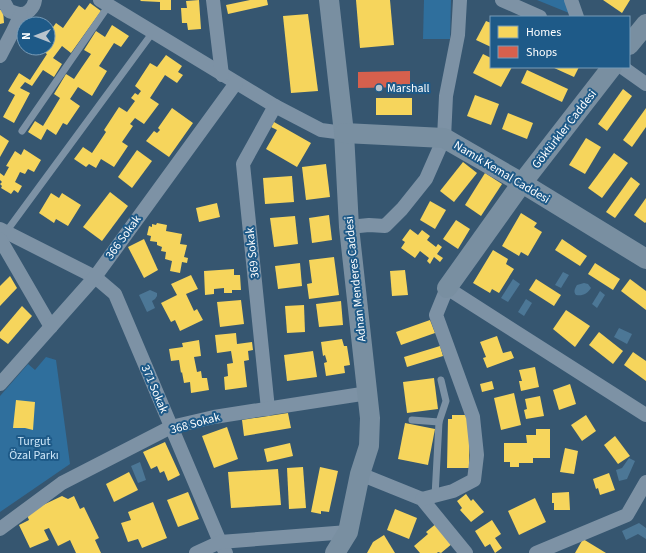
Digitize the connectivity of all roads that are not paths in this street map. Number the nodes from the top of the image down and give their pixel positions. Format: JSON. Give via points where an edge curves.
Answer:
{"nodes":[{"id":1,"x":3,"y":0,"type":"edge"},
{"id":2,"x":35,"y":0,"type":"edge"},
{"id":3,"x":213,"y":0,"type":"edge"},
{"id":4,"x":329,"y":0,"type":"edge"},
{"id":5,"x":460,"y":0,"type":"edge"},
{"id":6,"x":502,"y":0,"type":"edge"},
{"id":7,"x":570,"y":0,"type":"edge"},
{"id":8,"x":105,"y":3,"type":"edge"},
{"id":9,"x":21,"y":14,"type":"junction"},
{"id":10,"x":538,"y":16,"type":"edge"},
{"id":11,"x":577,"y":16,"type":"edge"},
{"id":12,"x":646,"y":24,"type":"edge"},
{"id":13,"x":153,"y":32,"type":"junction"},
{"id":14,"x":630,"y":44,"type":"edge"},
{"id":15,"x":0,"y":56,"type":"edge"},
{"id":16,"x":611,"y":68,"type":"edge"},
{"id":17,"x":623,"y":68,"type":"edge"},
{"id":18,"x":222,"y":75,"type":"junction"},
{"id":19,"x":236,"y":83,"type":"junction"},
{"id":20,"x":646,"y":84,"type":"edge"},
{"id":21,"x":275,"y":106,"type":"junction"},
{"id":22,"x":22,"y":131,"type":"dead end"},
{"id":23,"x":344,"y":134,"type":"junction"},
{"id":24,"x":444,"y":138,"type":"junction"},
{"id":25,"x":522,"y":183,"type":"junction"},
{"id":26,"x":349,"y":227,"type":"junction"},
{"id":27,"x":2,"y":234,"type":"edge"},
{"id":28,"x":646,"y":259,"type":"edge"},
{"id":29,"x":95,"y":277,"type":"junction"},
{"id":30,"x":448,"y":288,"type":"junction"},
{"id":31,"x":50,"y":326,"type":"junction"},
{"id":32,"x":441,"y":380,"type":"dead end"},
{"id":33,"x":0,"y":384,"type":"edge"},
{"id":34,"x":368,"y":393,"type":"junction"},
{"id":35,"x":268,"y":409,"type":"junction"},
{"id":36,"x":646,"y":415,"type":"edge"},
{"id":37,"x":412,"y":420,"type":"dead end"},
{"id":38,"x":439,"y":422,"type":"junction"},
{"id":39,"x":171,"y":427,"type":"junction"},
{"id":40,"x":360,"y":474,"type":"junction"},
{"id":41,"x":646,"y":482,"type":"edge"},
{"id":42,"x":429,"y":497,"type":"junction"},
{"id":43,"x":0,"y":529,"type":"edge"},
{"id":44,"x":348,"y":532,"type":"junction"},
{"id":45,"x":223,"y":547,"type":"edge"},
{"id":46,"x":196,"y":553,"type":"edge"},
{"id":47,"x":335,"y":553,"type":"edge"},
{"id":48,"x":466,"y":553,"type":"edge"},
{"id":49,"x":536,"y":553,"type":"edge"}],
"edges":[{"from":1,"to":9,"type":"street","via":[[9,11]]},
{"from":2,"to":9,"type":"street","via":[[29,11]]},
{"from":3,"to":18,"type":"street"},
{"from":4,"to":23,"type":"street","name":"Adnan Menderes Caddesi"},
{"from":5,"to":24,"type":"street","via":[[458,36],[446,96]]},
{"from":6,"to":10,"type":"street"},
{"from":7,"to":11,"type":"street"},
{"from":8,"to":13,"type":"street"},
{"from":8,"to":22,"type":"lane"},
{"from":9,"to":15,"type":"street"},
{"from":12,"to":14,"type":"street"},
{"from":13,"to":18,"type":"street"},
{"from":13,"to":27,"type":"lane"},
{"from":16,"to":25,"type":"street","name":"Göktürkler Caddesi"},
{"from":17,"to":20,"type":"street"},
{"from":18,"to":19,"type":"street"},
{"from":19,"to":21,"type":"street"},
{"from":19,"to":29,"type":"street","name":"366 Sokak"},
{"from":21,"to":23,"type":"street","via":[[321,130]]},
{"from":21,"to":35,"type":"street","name":"369 Sokak","via":[[243,164]]},
{"from":23,"to":24,"type":"street","name":"Namık Kemal Caddesi"},
{"from":23,"to":26,"type":"street","name":"Adnan Menderes Caddesi"},
{"from":24,"to":25,"type":"street","name":"Namık Kemal Caddesi"},
{"from":24,"to":26,"type":"street","via":[[426,179],[385,226]]},
{"from":25,"to":28,"type":"street","name":"Namık Kemal Caddesi"},
{"from":25,"to":30,"type":"street","name":"Göktürkler Caddesi"},
{"from":26,"to":34,"type":"street","name":"Adnan Menderes Caddesi"},
{"from":27,"to":29,"type":"street","name":"371 Sokak"},
{"from":27,"to":31,"type":"street"},
{"from":29,"to":31,"type":"street","name":"366 Sokak"},
{"from":29,"to":39,"type":"street","name":"371 Sokak","via":[[115,294]]},
{"from":30,"to":36,"type":"street"},
{"from":30,"to":42,"type":"street","via":[[436,315],[473,417],[477,455],[474,480],[453,491]]},
{"from":31,"to":33,"type":"street","name":"366 Sokak"},
{"from":32,"to":38,"type":"lane","via":[[446,401]]},
{"from":34,"to":35,"type":"street","name":"368 Sokak"},
{"from":34,"to":40,"type":"street","name":"Adnan Menderes Caddesi","via":[[369,446]]},
{"from":35,"to":39,"type":"street","name":"368 Sokak","via":[[214,416]]},
{"from":37,"to":38,"type":"lane"},
{"from":38,"to":42,"type":"lane"},
{"from":39,"to":43,"type":"street","name":"368 Sokak","via":[[62,483]]},
{"from":39,"to":45,"type":"street","name":"371 Sokak"},
{"from":40,"to":42,"type":"street"},
{"from":40,"to":44,"type":"street","name":"Adnan Menderes Caddesi"},
{"from":41,"to":49,"type":"street","via":[[627,515]]},
{"from":42,"to":48,"type":"street"},
{"from":44,"to":45,"type":"street"},
{"from":44,"to":47,"type":"street","name":"Adnan Menderes Caddesi"},
{"from":45,"to":46,"type":"street"}]}
